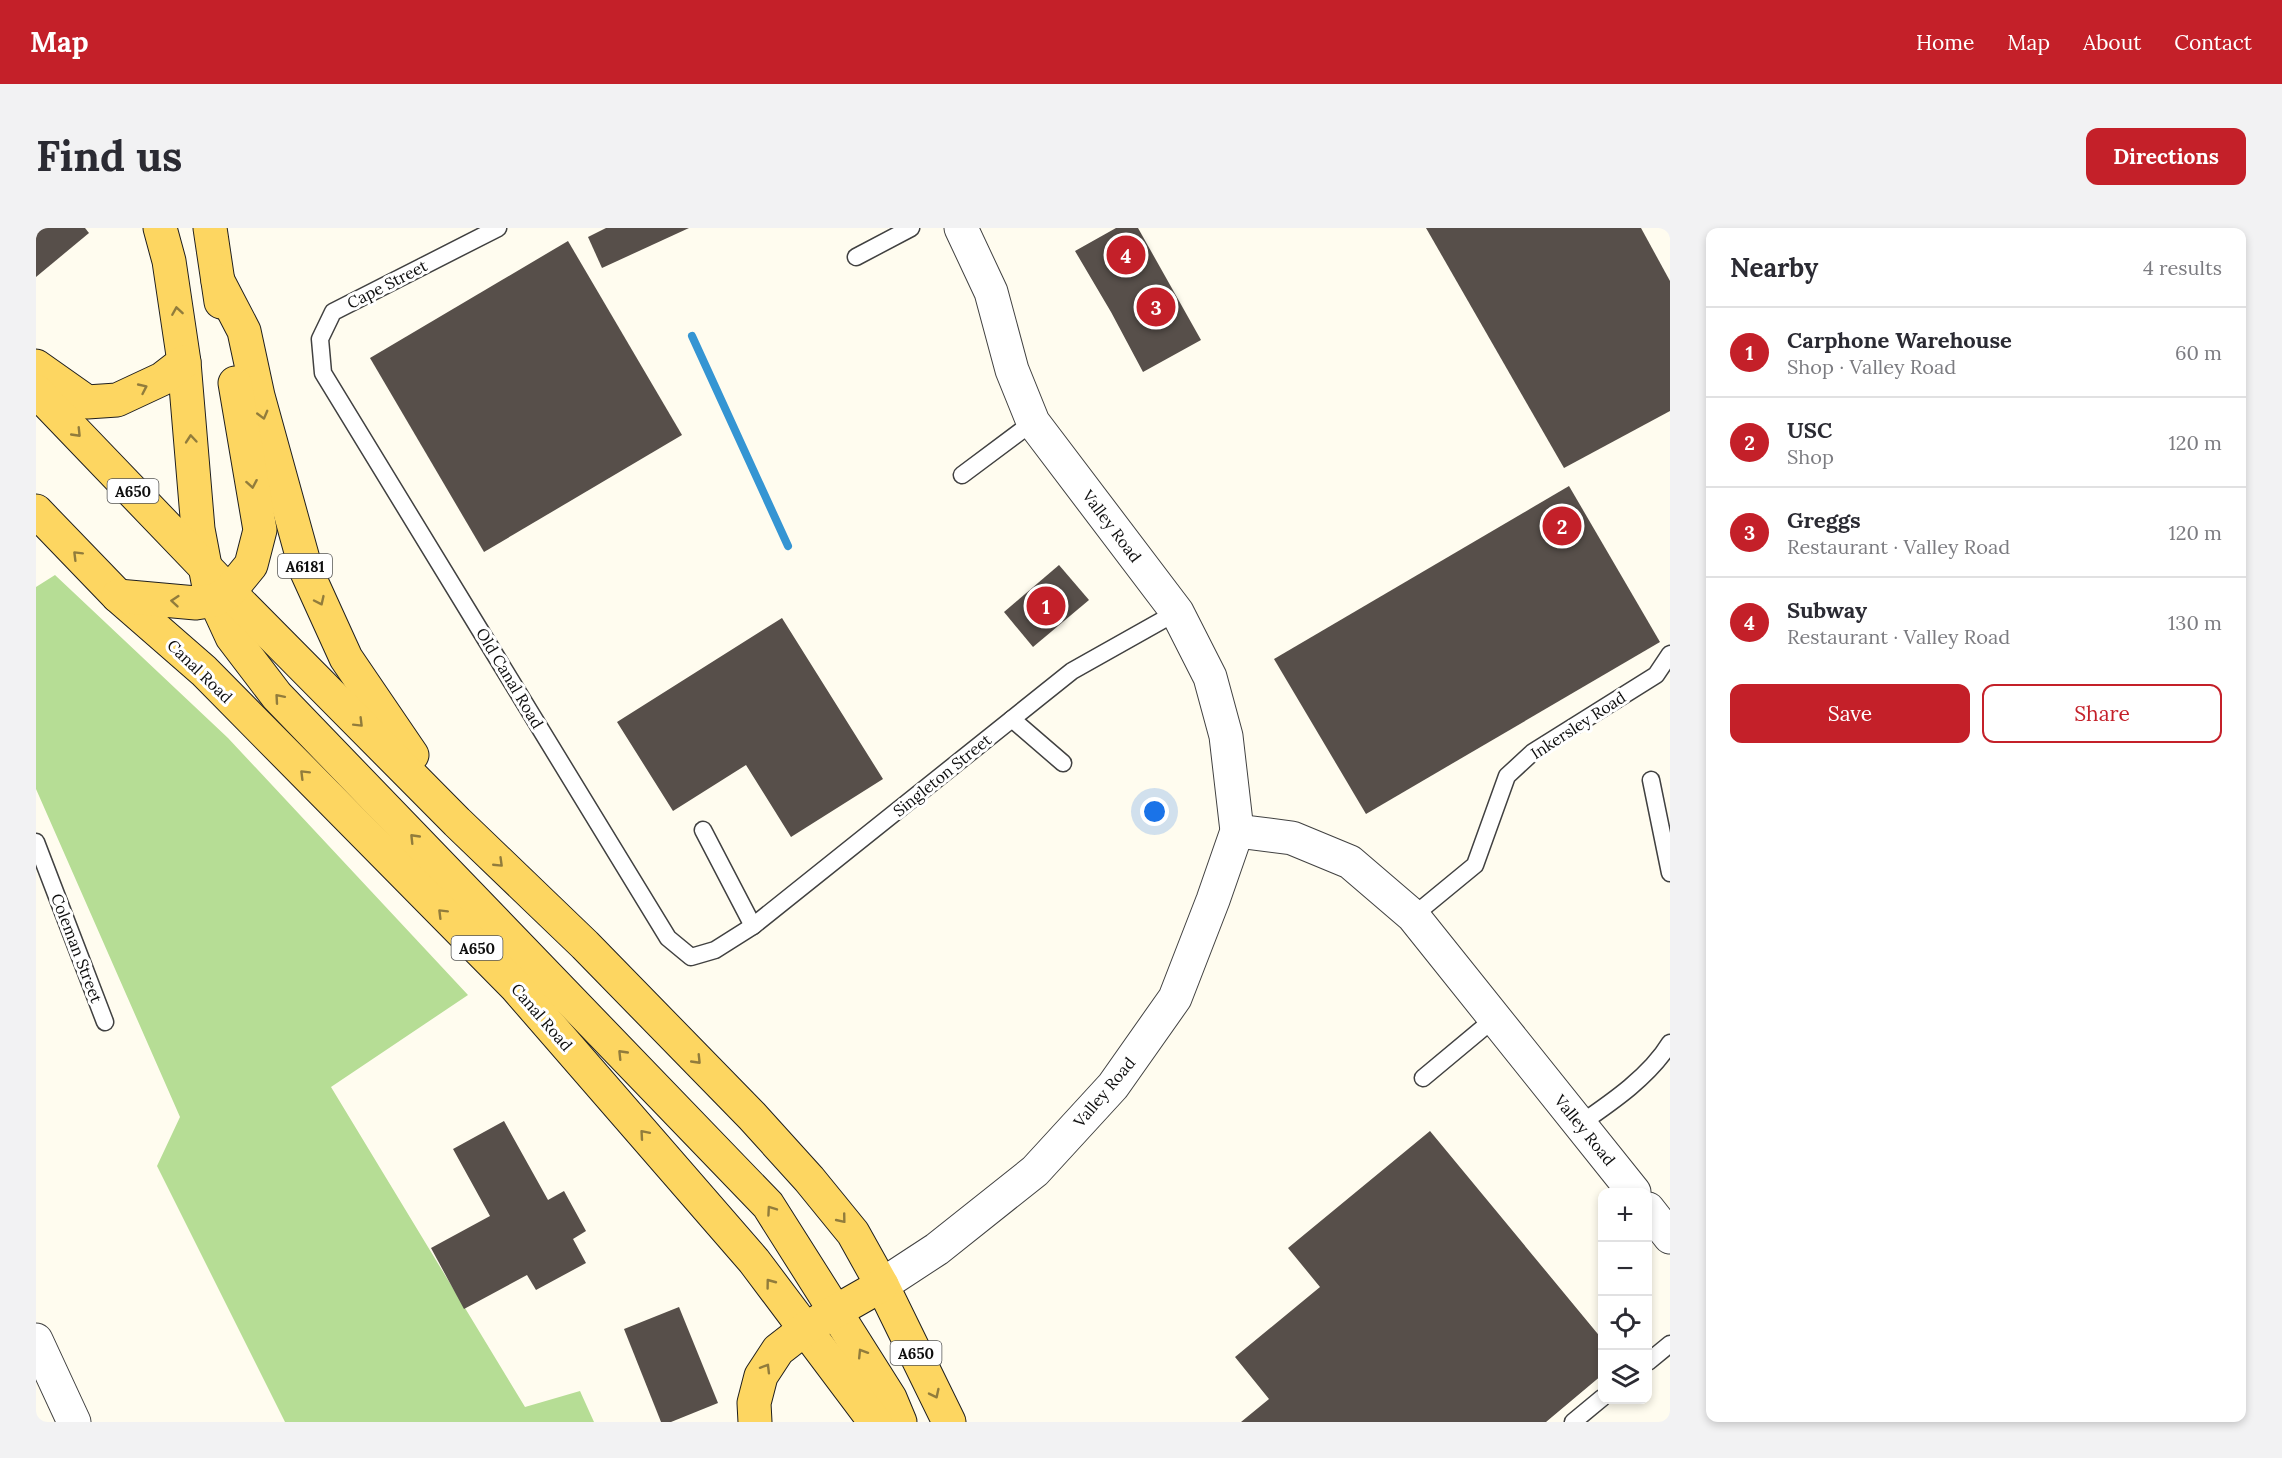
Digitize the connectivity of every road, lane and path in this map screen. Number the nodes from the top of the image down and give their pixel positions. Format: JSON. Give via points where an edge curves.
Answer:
{"nodes":[{"id":1,"x":160,"y":228,"type":"edge"},
{"id":2,"x":210,"y":228,"type":"edge"},
{"id":3,"x":498,"y":228,"type":"edge"},
{"id":4,"x":911,"y":228,"type":"edge"},
{"id":5,"x":961,"y":228,"type":"edge"},
{"id":6,"x":856,"y":257,"type":"dead end"},
{"id":7,"x":218,"y":281,"type":"junction"},
{"id":8,"x":184,"y":362,"type":"junction"},
{"id":9,"x":36,"y":366,"type":"edge"},
{"id":10,"x":323,"y":373,"type":"joint"},
{"id":11,"x":36,"y":391,"type":"edge"},
{"id":12,"x":1033,"y":422,"type":"junction"},
{"id":13,"x":962,"y":475,"type":"dead end"},
{"id":14,"x":36,"y":511,"type":"edge"},
{"id":15,"x":205,"y":566,"type":"junction"},
{"id":16,"x":118,"y":596,"type":"junction"},
{"id":17,"x":222,"y":596,"type":"junction"},
{"id":18,"x":1178,"y":612,"type":"junction"},
{"id":19,"x":1670,"y":654,"type":"edge"},
{"id":20,"x":1012,"y":719,"type":"junction"},
{"id":21,"x":1063,"y":763,"type":"dead end"},
{"id":22,"x":1651,"y":780,"type":"dead end"},
{"id":23,"x":457,"y":822,"type":"junction"},
{"id":24,"x":703,"y":830,"type":"dead end"},
{"id":25,"x":1237,"y":831,"type":"junction"},
{"id":26,"x":36,"y":842,"type":"edge"},
{"id":27,"x":1670,"y":873,"type":"edge"},
{"id":28,"x":1413,"y":916,"type":"junction"},
{"id":29,"x":753,"y":926,"type":"junction"},
{"id":30,"x":715,"y":950,"type":"joint"},
{"id":31,"x":1495,"y":1017,"type":"junction"},
{"id":32,"x":105,"y":1022,"type":"dead end"},
{"id":33,"x":1670,"y":1043,"type":"edge"},
{"id":34,"x":1423,"y":1077,"type":"dead end"},
{"id":35,"x":1580,"y":1124,"type":"junction"},
{"id":36,"x":1632,"y":1188,"type":"edge"},
{"id":37,"x":1652,"y":1215,"type":"edge"},
{"id":38,"x":1670,"y":1237,"type":"edge"},
{"id":39,"x":882,"y":1285,"type":"junction"},
{"id":40,"x":837,"y":1312,"type":"junction"},
{"id":41,"x":806,"y":1329,"type":"junction"},
{"id":42,"x":36,"y":1340,"type":"edge"},
{"id":43,"x":1670,"y":1344,"type":"edge"},
{"id":44,"x":1652,"y":1358,"type":"edge"},
{"id":45,"x":1598,"y":1401,"type":"edge"},
{"id":46,"x":74,"y":1422,"type":"edge"},
{"id":47,"x":755,"y":1422,"type":"edge"},
{"id":48,"x":875,"y":1422,"type":"edge"},
{"id":49,"x":900,"y":1422,"type":"edge"},
{"id":50,"x":949,"y":1422,"type":"edge"},
{"id":51,"x":1573,"y":1422,"type":"edge"}],
"edges":[{"from":8,"to":1,"type":"main road","one_way":true,"via":[[169,261]]},
{"from":2,"to":7,"type":"main road","number":"A6181"},
{"from":3,"to":10,"type":"lane","name":"Cape Street","via":[[333,312],[320,339]]},
{"from":4,"to":6,"type":"lane"},
{"from":5,"to":12,"type":"street","name":"Valley Road","via":[[991,292],[1012,370]]},
{"from":7,"to":17,"type":"main road","number":"A6181","one_way":true,"via":[[260,530],[251,565]]},
{"from":7,"to":23,"type":"main road","number":"A6181","one_way":true,"via":[[244,331],[306,570],[346,658]]},
{"from":9,"to":8,"type":"main road","one_way":true,"via":[[87,402],[117,400],[162,379]]},
{"from":15,"to":8,"type":"main road","one_way":true,"via":[[198,528]]},
{"from":10,"to":30,"type":"lane","name":"Old Canal Road","via":[[669,939],[692,957]]},
{"from":11,"to":15,"type":"main road","number":"A650","one_way":true},
{"from":12,"to":13,"type":"lane"},
{"from":12,"to":18,"type":"street","name":"Valley Road"},
{"from":16,"to":14,"type":"main road","number":"A650","one_way":true},
{"from":15,"to":17,"type":"main road","number":"A650"},
{"from":17,"to":16,"type":"main road","one_way":true,"via":[[196,603]]},
{"from":41,"to":16,"type":"main road","name":"Canal Road","number":"A650","one_way":true,"via":[[754,1261],[516,987],[204,671]]},
{"from":17,"to":23,"type":"main road","number":"A650","one_way":true},
{"from":40,"to":17,"type":"main road","number":"A650","one_way":true,"via":[[768,1205],[277,696],[232,637]]},
{"from":18,"to":20,"type":"lane","name":"Singleton Street","via":[[1072,670]]},
{"from":18,"to":25,"type":"street","name":"Valley Road","via":[[1213,687],[1226,736]]},
{"from":19,"to":28,"type":"lane","name":"Inkersley Road","via":[[1656,675],[1533,752],[1507,776],[1475,865]]},
{"from":20,"to":21,"type":"lane"},
{"from":20,"to":29,"type":"lane","name":"Singleton Street"},
{"from":22,"to":27,"type":"lane"},
{"from":23,"to":39,"type":"main road","number":"A650","one_way":true,"via":[[585,945],[752,1116],[853,1233]]},
{"from":24,"to":29,"type":"lane"},
{"from":25,"to":28,"type":"street","name":"Valley Road","via":[[1292,837],[1350,862]]},
{"from":25,"to":39,"type":"street","name":"Valley Road","via":[[1175,998],[1113,1086],[1035,1171],[936,1249]]},
{"from":26,"to":32,"type":"lane","name":"Coleman Street"},
{"from":28,"to":31,"type":"street","name":"Valley Road"},
{"from":29,"to":30,"type":"lane","name":"Singleton Street"},
{"from":31,"to":34,"type":"lane"},
{"from":31,"to":35,"type":"street","name":"Valley Road"},
{"from":33,"to":35,"type":"lane","via":[[1661,1058],[1607,1106]]},
{"from":35,"to":36,"type":"street","name":"Valley Road"},
{"from":37,"to":38,"type":"street"},
{"from":39,"to":40,"type":"main road"},
{"from":39,"to":50,"type":"main road","number":"A650","one_way":true},
{"from":40,"to":41,"type":"main road"},
{"from":49,"to":40,"type":"main road","number":"A650","one_way":true,"via":[[890,1398]]},
{"from":47,"to":41,"type":"main road","one_way":true,"via":[[754,1403],[761,1376],[778,1350]]},
{"from":41,"to":48,"type":"main road","name":"Canal Road","number":"A650"},
{"from":42,"to":46,"type":"street"},
{"from":43,"to":44,"type":"lane"},
{"from":45,"to":51,"type":"lane"}]}
